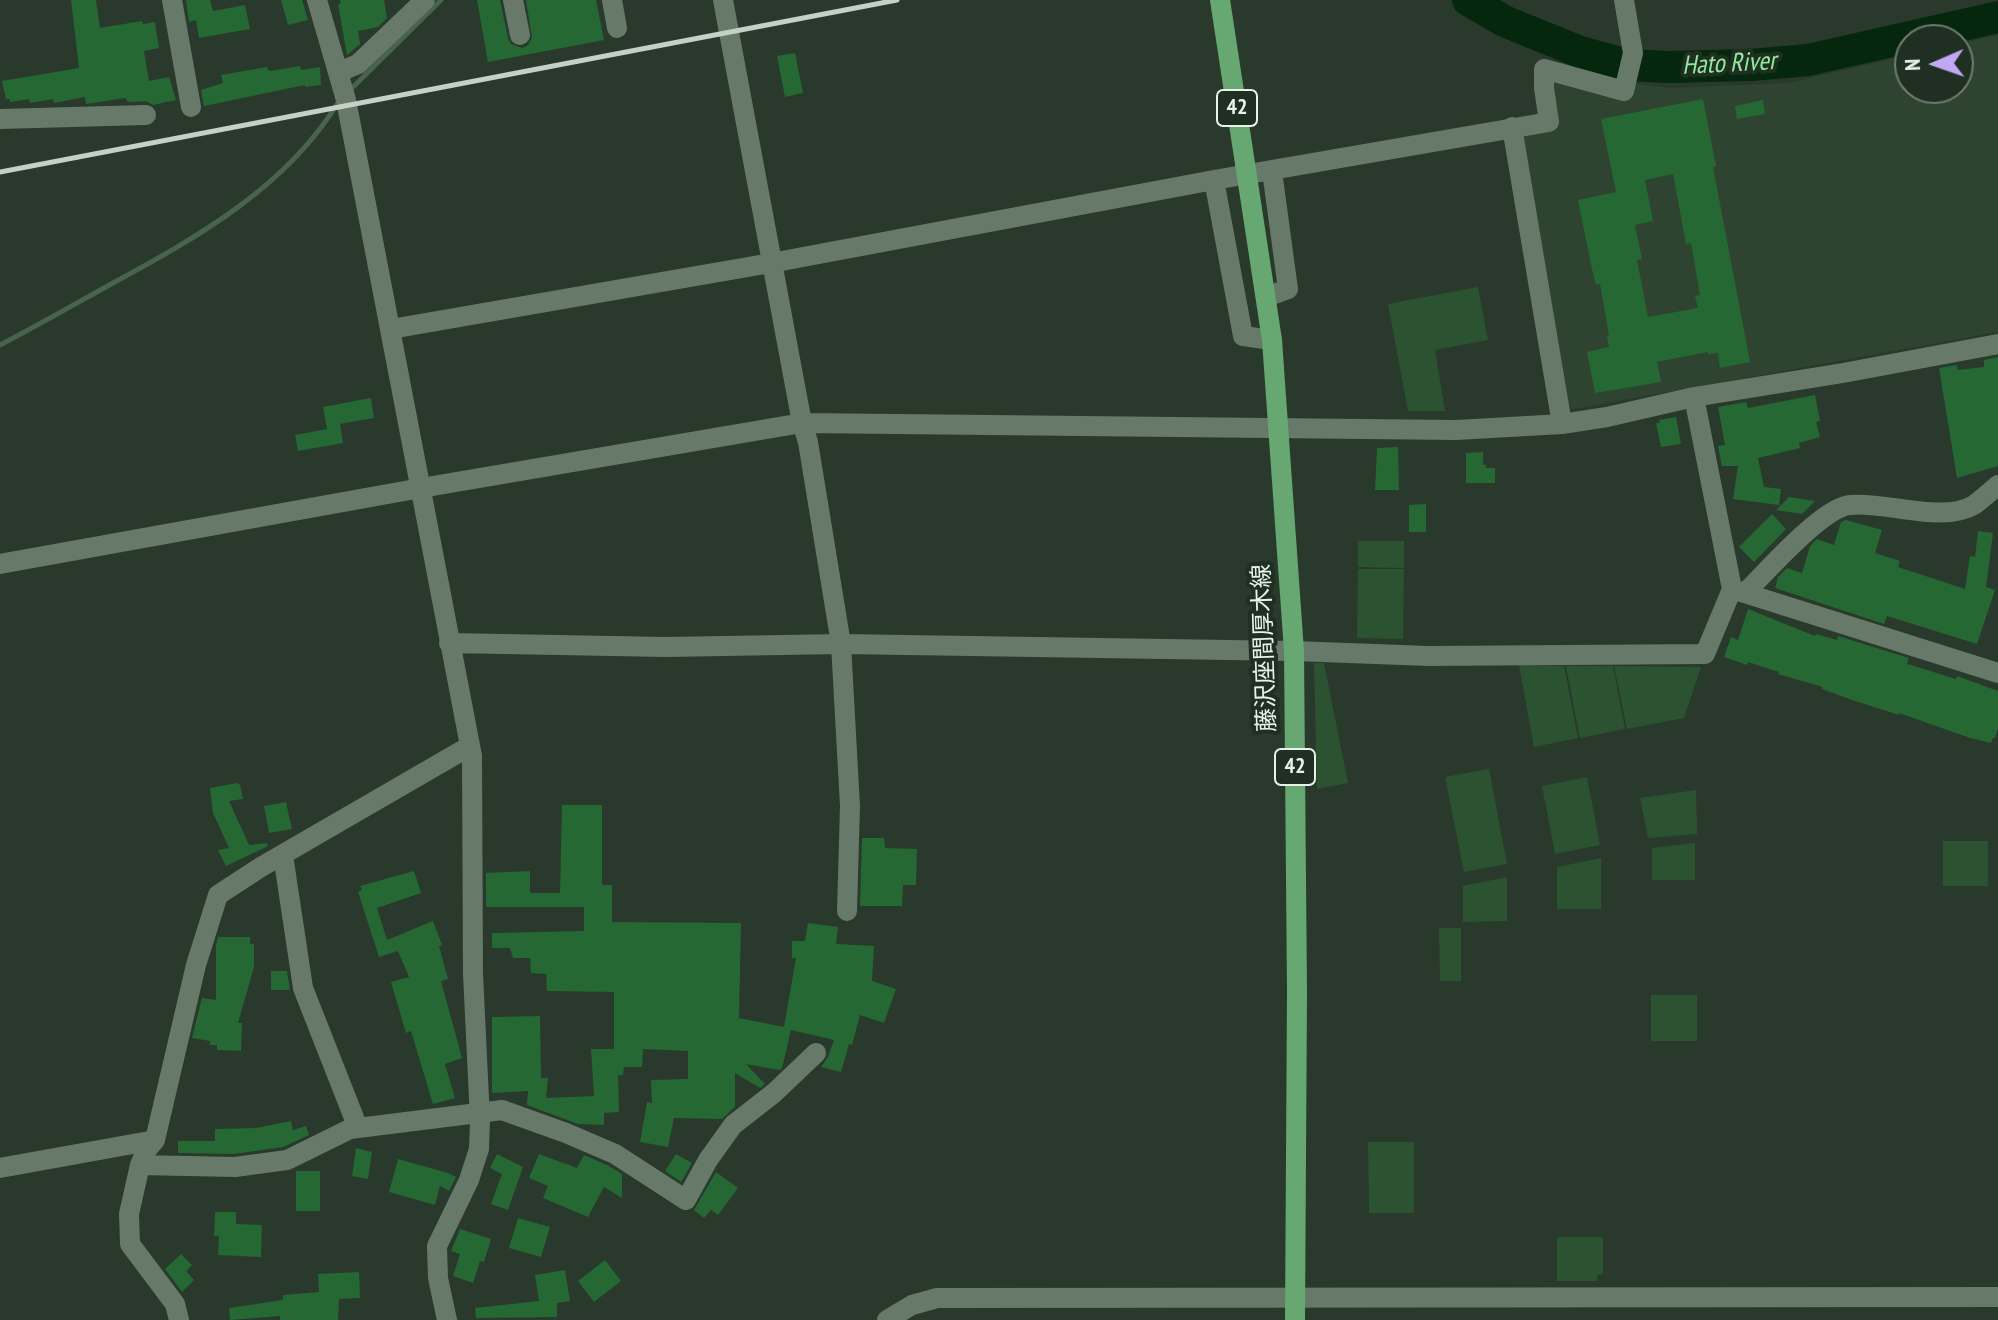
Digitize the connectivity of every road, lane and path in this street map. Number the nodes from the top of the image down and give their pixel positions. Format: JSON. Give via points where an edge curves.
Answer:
{"nodes":[{"id":1,"x":172,"y":0,"type":"edge"},
{"id":2,"x":317,"y":0,"type":"edge"},
{"id":3,"x":425,"y":0,"type":"edge"},
{"id":4,"x":513,"y":0,"type":"edge"},
{"id":5,"x":612,"y":0,"type":"edge"},
{"id":6,"x":723,"y":0,"type":"edge"},
{"id":7,"x":1220,"y":0,"type":"edge"},
{"id":8,"x":1624,"y":0,"type":"edge"},
{"id":9,"x":617,"y":28,"type":"dead end"},
{"id":10,"x":520,"y":35,"type":"dead end"},
{"id":11,"x":342,"y":85,"type":"junction"},
{"id":12,"x":191,"y":107,"type":"dead end"},
{"id":13,"x":146,"y":115,"type":"dead end"},
{"id":14,"x":0,"y":119,"type":"edge"},
{"id":15,"x":1512,"y":127,"type":"junction"},
{"id":16,"x":1272,"y":171,"type":"junction"},
{"id":17,"x":1214,"y":180,"type":"junction"},
{"id":18,"x":771,"y":263,"type":"junction"},
{"id":19,"x":1266,"y":297,"type":"junction"},
{"id":20,"x":391,"y":329,"type":"junction"},
{"id":21,"x":1272,"y":340,"type":"junction"},
{"id":22,"x":1998,"y":344,"type":"edge"},
{"id":23,"x":1694,"y":397,"type":"junction"},
{"id":24,"x":802,"y":423,"type":"junction"},
{"id":25,"x":1562,"y":424,"type":"junction"},
{"id":26,"x":1280,"y":427,"type":"junction"},
{"id":27,"x":1998,"y":485,"type":"edge"},
{"id":28,"x":421,"y":488,"type":"junction"},
{"id":29,"x":0,"y":564,"type":"edge"},
{"id":30,"x":1739,"y":591,"type":"junction"},
{"id":31,"x":449,"y":643,"type":"junction"},
{"id":32,"x":841,"y":644,"type":"junction"},
{"id":33,"x":1294,"y":651,"type":"junction"},
{"id":34,"x":1998,"y":673,"type":"edge"},
{"id":35,"x":470,"y":746,"type":"junction"},
{"id":36,"x":283,"y":855,"type":"junction"},
{"id":37,"x":847,"y":911,"type":"dead end"},
{"id":38,"x":816,"y":1053,"type":"dead end"},
{"id":39,"x":480,"y":1112,"type":"junction"},
{"id":40,"x":358,"y":1128,"type":"junction"},
{"id":41,"x":155,"y":1140,"type":"junction"},
{"id":42,"x":140,"y":1165,"type":"junction"},
{"id":43,"x":0,"y":1168,"type":"edge"},
{"id":44,"x":1295,"y":1296,"type":"junction"},
{"id":45,"x":1998,"y":1297,"type":"edge"},
{"id":46,"x":179,"y":1320,"type":"edge"},
{"id":47,"x":447,"y":1320,"type":"edge"},
{"id":48,"x":887,"y":1320,"type":"edge"},
{"id":49,"x":1295,"y":1320,"type":"edge"}],
"edges":[{"from":1,"to":12,"type":"street"},
{"from":2,"to":11,"type":"street"},
{"from":3,"to":11,"type":"street"},
{"from":4,"to":10,"type":"street"},
{"from":5,"to":9,"type":"street"},
{"from":6,"to":18,"type":"street"},
{"from":7,"to":19,"type":"main road","name":"藤沢座間厚木線","number":"42"},
{"from":8,"to":15,"type":"street","via":[[1630,65],[1624,91],[1544,69],[1549,122]]},
{"from":11,"to":20,"type":"street"},
{"from":13,"to":14,"type":"street"},
{"from":15,"to":16,"type":"street"},
{"from":15,"to":25,"type":"street"},
{"from":16,"to":17,"type":"street"},
{"from":16,"to":19,"type":"street","via":[[1288,289]]},
{"from":17,"to":18,"type":"street"},
{"from":17,"to":21,"type":"street","via":[[1243,336]]},
{"from":18,"to":20,"type":"street"},
{"from":18,"to":24,"type":"street"},
{"from":19,"to":21,"type":"main road","name":"藤沢座間厚木線","number":"42"},
{"from":20,"to":28,"type":"street"},
{"from":21,"to":26,"type":"main road","name":"藤沢座間厚木線","number":"42"},
{"from":22,"to":23,"type":"street"},
{"from":23,"to":25,"type":"street"},
{"from":23,"to":30,"type":"street"},
{"from":24,"to":26,"type":"street"},
{"from":24,"to":28,"type":"street"},
{"from":24,"to":32,"type":"street"},
{"from":25,"to":26,"type":"street","via":[[1456,430]]},
{"from":26,"to":33,"type":"main road","name":"藤沢座間厚木線","number":"42"},
{"from":27,"to":30,"type":"street","via":[[1961,510],[1848,504],[1824,518]]},
{"from":28,"to":29,"type":"street"},
{"from":28,"to":31,"type":"street"},
{"from":30,"to":33,"type":"street","via":[[1705,654],[1429,656]]},
{"from":30,"to":34,"type":"street"},
{"from":31,"to":32,"type":"street"},
{"from":31,"to":35,"type":"street"},
{"from":32,"to":33,"type":"street"},
{"from":32,"to":37,"type":"street","via":[[850,806]]},
{"from":33,"to":44,"type":"main road","name":"藤沢座間厚木線","number":"42"},
{"from":35,"to":36,"type":"street"},
{"from":35,"to":39,"type":"street"},
{"from":36,"to":40,"type":"street","via":[[303,988]]},
{"from":36,"to":41,"type":"street","via":[[218,895]]},
{"from":38,"to":39,"type":"street","via":[[733,1125],[686,1200],[615,1154],[566,1133],[502,1110]]},
{"from":39,"to":40,"type":"street"},
{"from":39,"to":47,"type":"street","via":[[479,1149],[437,1246]]},
{"from":40,"to":42,"type":"street","via":[[287,1160],[235,1167]]},
{"from":41,"to":42,"type":"street"},
{"from":41,"to":43,"type":"street"},
{"from":42,"to":46,"type":"street","via":[[129,1214],[130,1244],[175,1304]]},
{"from":44,"to":45,"type":"street"},
{"from":44,"to":48,"type":"street","via":[[937,1298]]},
{"from":44,"to":49,"type":"main road","name":"藤沢座間厚木線","number":"42"}]}
